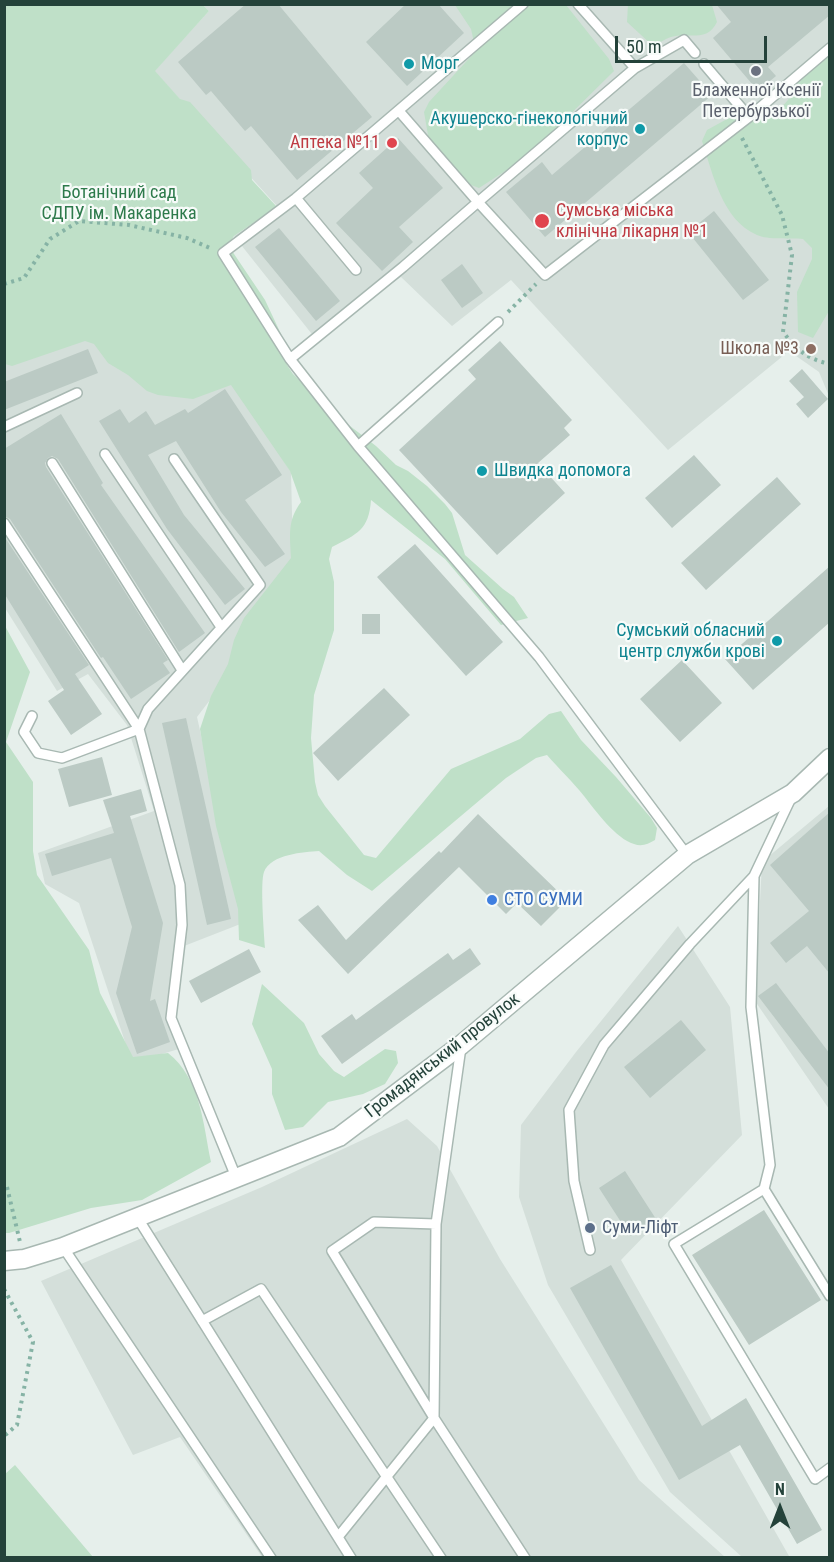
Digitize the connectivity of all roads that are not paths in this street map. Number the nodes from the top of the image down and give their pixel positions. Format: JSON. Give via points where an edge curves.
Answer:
{"nodes":[{"id":1,"x":524,"y":4,"type":"edge"},
{"id":2,"x":578,"y":4,"type":"edge"},
{"id":3,"x":830,"y":48,"type":"edge"},
{"id":4,"x":695,"y":53,"type":"dead end"},
{"id":5,"x":704,"y":63,"type":"dead end"},
{"id":6,"x":635,"y":68,"type":"junction"},
{"id":7,"x":399,"y":111,"type":"junction"},
{"id":8,"x":749,"y":117,"type":"junction"},
{"id":9,"x":296,"y":198,"type":"junction"},
{"id":10,"x":478,"y":202,"type":"junction"},
{"id":11,"x":356,"y":270,"type":"dead end"},
{"id":12,"x":498,"y":322,"type":"road end"},
{"id":13,"x":290,"y":359,"type":"junction"},
{"id":14,"x":77,"y":393,"type":"dead end"},
{"id":15,"x":4,"y":427,"type":"edge"},
{"id":16,"x":358,"y":446,"type":"junction"},
{"id":17,"x":105,"y":454,"type":"dead end"},
{"id":18,"x":174,"y":459,"type":"dead end"},
{"id":19,"x":52,"y":463,"type":"dead end"},
{"id":20,"x":4,"y":523,"type":"edge"},
{"id":21,"x":221,"y":627,"type":"junction"},
{"id":22,"x":182,"y":670,"type":"junction"},
{"id":23,"x":32,"y":716,"type":"dead end"},
{"id":24,"x":139,"y":729,"type":"junction"},
{"id":25,"x":830,"y":758,"type":"edge"},
{"id":26,"x":793,"y":793,"type":"junction"},
{"id":27,"x":687,"y":855,"type":"junction"},
{"id":28,"x":754,"y":876,"type":"junction"},
{"id":29,"x":461,"y":1045,"type":"junction"},
{"id":30,"x":236,"y":1177,"type":"junction"},
{"id":31,"x":764,"y":1189,"type":"junction"},
{"id":32,"x":137,"y":1217,"type":"junction"},
{"id":33,"x":435,"y":1224,"type":"junction"},
{"id":34,"x":63,"y":1247,"type":"junction"},
{"id":35,"x":590,"y":1250,"type":"dead end"},
{"id":36,"x":4,"y":1261,"type":"edge"},
{"id":37,"x":830,"y":1296,"type":"edge"},
{"id":38,"x":202,"y":1321,"type":"junction"},
{"id":39,"x":434,"y":1418,"type":"junction"},
{"id":40,"x":830,"y":1467,"type":"edge"},
{"id":41,"x":388,"y":1476,"type":"junction"},
{"id":42,"x":338,"y":1537,"type":"junction"},
{"id":43,"x":271,"y":1557,"type":"edge"},
{"id":44,"x":351,"y":1557,"type":"edge"},
{"id":45,"x":441,"y":1557,"type":"edge"},
{"id":46,"x":525,"y":1557,"type":"edge"}],
"edges":[{"from":1,"to":7,"type":"lane"},
{"from":2,"to":6,"type":"lane"},
{"from":3,"to":8,"type":"lane"},
{"from":4,"to":6,"type":"lane","via":[[684,40]]},
{"from":5,"to":8,"type":"lane"},
{"from":6,"to":10,"type":"lane"},
{"from":7,"to":9,"type":"lane"},
{"from":7,"to":10,"type":"lane"},
{"from":8,"to":10,"type":"lane","via":[[545,275]]},
{"from":9,"to":11,"type":"lane"},
{"from":9,"to":13,"type":"lane","via":[[222,253]]},
{"from":10,"to":13,"type":"lane"},
{"from":12,"to":16,"type":"lane"},
{"from":13,"to":16,"type":"lane"},
{"from":14,"to":15,"type":"lane"},
{"from":16,"to":27,"type":"lane","via":[[539,657]]},
{"from":17,"to":21,"type":"lane"},
{"from":18,"to":21,"type":"lane","via":[[260,585]]},
{"from":19,"to":22,"type":"lane"},
{"from":20,"to":24,"type":"lane"},
{"from":21,"to":22,"type":"lane"},
{"from":22,"to":24,"type":"lane","via":[[148,709]]},
{"from":23,"to":24,"type":"lane","via":[[24,732],[38,753],[62,758]]},
{"from":24,"to":30,"type":"lane","via":[[180,885],[182,925],[171,1018]]},
{"from":25,"to":26,"type":"street","name":"Громадянський провулок"},
{"from":26,"to":27,"type":"street","name":"Громадянський провулок"},
{"from":26,"to":28,"type":"lane"},
{"from":27,"to":29,"type":"street","name":"Громадянський провулок"},
{"from":28,"to":31,"type":"lane","via":[[751,1007],[770,1165]]},
{"from":28,"to":35,"type":"lane","via":[[604,1045],[569,1110],[574,1181]]},
{"from":29,"to":30,"type":"street","name":"Громадянський провулок","via":[[339,1137]]},
{"from":29,"to":33,"type":"lane"},
{"from":30,"to":32,"type":"street","name":"Громадянський провулок"},
{"from":31,"to":37,"type":"lane"},
{"from":31,"to":40,"type":"lane","via":[[674,1244],[815,1479]]},
{"from":32,"to":34,"type":"street","name":"Громадянський провулок"},
{"from":32,"to":38,"type":"lane"},
{"from":33,"to":39,"type":"lane"},
{"from":33,"to":39,"type":"lane","via":[[374,1222],[332,1251]]},
{"from":34,"to":36,"type":"street","name":"Громадянський провулок"},
{"from":34,"to":43,"type":"lane"},
{"from":38,"to":41,"type":"lane","via":[[261,1288]]},
{"from":38,"to":42,"type":"lane"},
{"from":39,"to":41,"type":"lane"},
{"from":39,"to":46,"type":"lane"},
{"from":41,"to":42,"type":"lane"},
{"from":41,"to":45,"type":"lane"},
{"from":42,"to":44,"type":"lane"}]}
